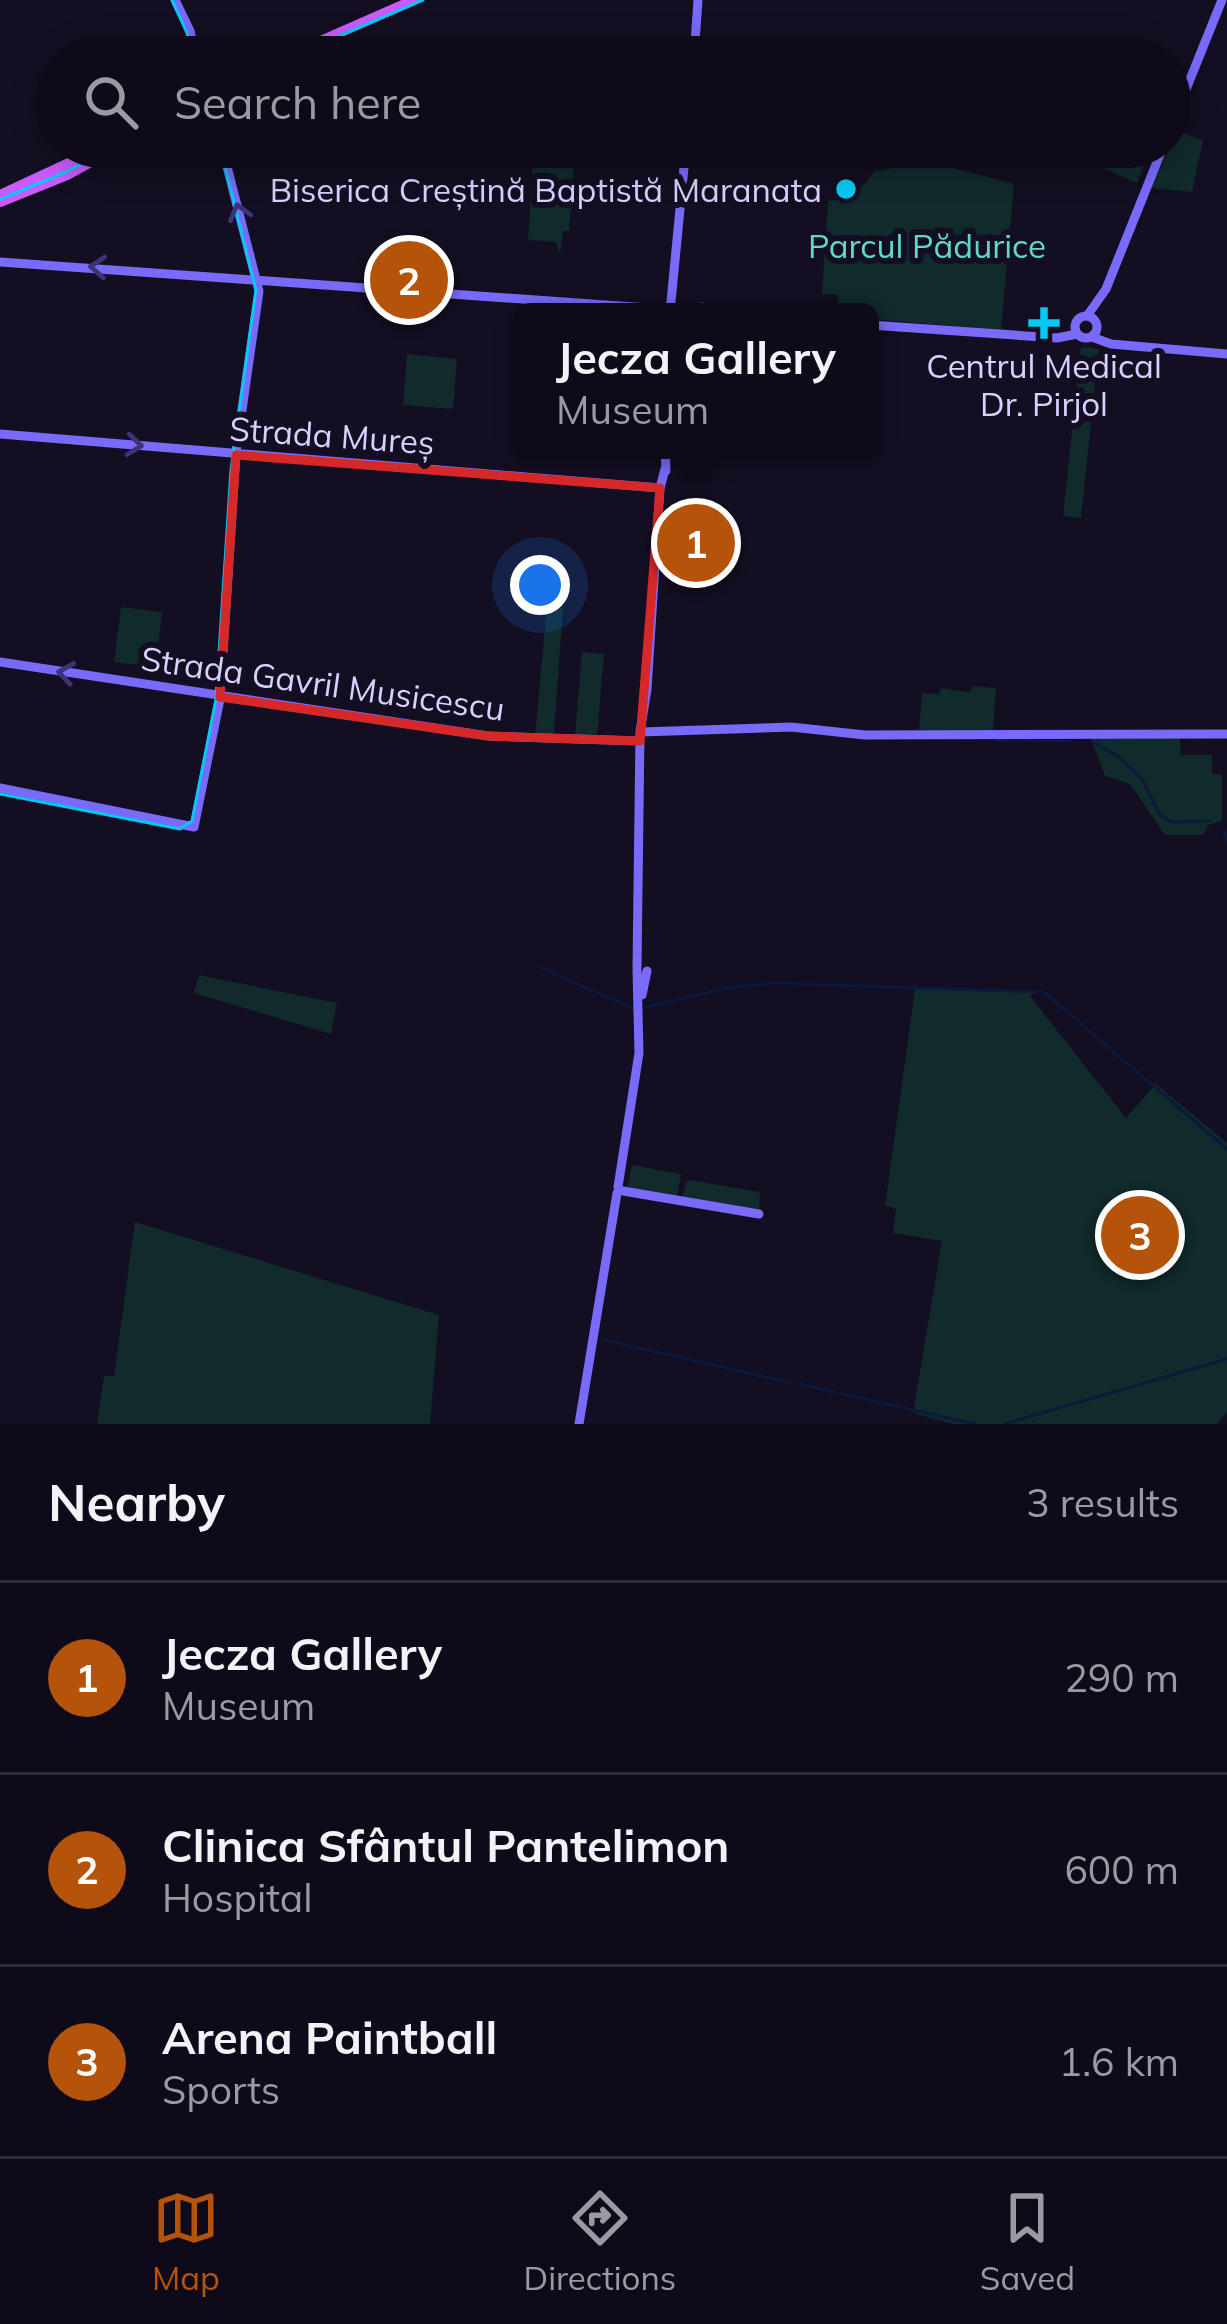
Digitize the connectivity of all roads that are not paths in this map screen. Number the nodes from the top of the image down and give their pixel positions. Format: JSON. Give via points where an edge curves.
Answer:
{"nodes":[{"id":1,"x":175,"y":0,"type":"edge"},
{"id":2,"x":414,"y":0,"type":"edge"},
{"id":3,"x":698,"y":0,"type":"edge"},
{"id":4,"x":1223,"y":3,"type":"edge"},
{"id":5,"x":191,"y":36,"type":"edge"},
{"id":6,"x":332,"y":36,"type":"edge"},
{"id":7,"x":695,"y":36,"type":"edge"},
{"id":8,"x":1191,"y":79,"type":"edge"},
{"id":9,"x":61,"y":168,"type":"edge"},
{"id":10,"x":80,"y":168,"type":"edge"},
{"id":11,"x":228,"y":168,"type":"edge"},
{"id":12,"x":684,"y":168,"type":"edge"},
{"id":13,"x":1154,"y":168,"type":"edge"},
{"id":14,"x":0,"y":199,"type":"edge"},
{"id":15,"x":0,"y":262,"type":"edge"},
{"id":16,"x":257,"y":277,"type":"junction"},
{"id":17,"x":575,"y":303,"type":"edge"},
{"id":18,"x":673,"y":303,"type":"edge"},
{"id":19,"x":879,"y":326,"type":"edge"},
{"id":20,"x":1093,"y":326,"type":"junction"},
{"id":21,"x":1076,"y":330,"type":"junction"},
{"id":22,"x":1227,"y":354,"type":"edge"},
{"id":23,"x":0,"y":434,"type":"edge"},
{"id":24,"x":236,"y":455,"type":"junction"},
{"id":25,"x":665,"y":459,"type":"edge"},
{"id":26,"x":665,"y":469,"type":"junction"},
{"id":27,"x":660,"y":488,"type":"junction"},
{"id":28,"x":662,"y":505,"type":"junction"},
{"id":29,"x":0,"y":662,"type":"edge"},
{"id":30,"x":220,"y":697,"type":"junction"},
{"id":31,"x":1227,"y":734,"type":"edge"},
{"id":32,"x":640,"y":736,"type":"junction"},
{"id":33,"x":0,"y":788,"type":"edge"},
{"id":34,"x":620,"y":1190,"type":"junction"},
{"id":35,"x":759,"y":1214,"type":"dead end"},
{"id":36,"x":581,"y":1424,"type":"edge"}],
"edges":[{"from":1,"to":5,"type":"street"},
{"from":2,"to":6,"type":"main road"},
{"from":3,"to":7,"type":"street"},
{"from":4,"to":8,"type":"street"},
{"from":9,"to":14,"type":"main road"},
{"from":10,"to":14,"type":"main road"},
{"from":16,"to":11,"type":"street","one_way":true},
{"from":12,"to":18,"type":"street"},
{"from":13,"to":20,"type":"street"},
{"from":16,"to":15,"type":"street","one_way":true},
{"from":16,"to":17,"type":"street"},
{"from":16,"to":24,"type":"street"},
{"from":19,"to":21,"type":"street","via":[[1053,336]]},
{"from":20,"to":21,"type":"street"},
{"from":20,"to":21,"type":"street","via":[[1077,320]]},
{"from":20,"to":22,"type":"street","via":[[1115,343]]},
{"from":23,"to":24,"type":"street","name":"Strada Mureș","one_way":true},
{"from":24,"to":27,"type":"street","name":"Strada Mureș"},
{"from":24,"to":30,"type":"street"},
{"from":25,"to":26,"type":"street"},
{"from":26,"to":27,"type":"street"},
{"from":26,"to":28,"type":"street"},
{"from":27,"to":28,"type":"street"},
{"from":28,"to":32,"type":"street"},
{"from":30,"to":29,"type":"street","name":"Strada Gavril Musicescu","one_way":true},
{"from":30,"to":32,"type":"street","name":"Strada Gavril Musicescu","via":[[488,736]]},
{"from":30,"to":33,"type":"street","via":[[194,827]]},
{"from":31,"to":32,"type":"street","name":"Strada Gavril Musicescu","via":[[870,735],[791,727]]},
{"from":32,"to":34,"type":"street","via":[[641,1068]]},
{"from":34,"to":35,"type":"street"},
{"from":34,"to":36,"type":"street"}]}
